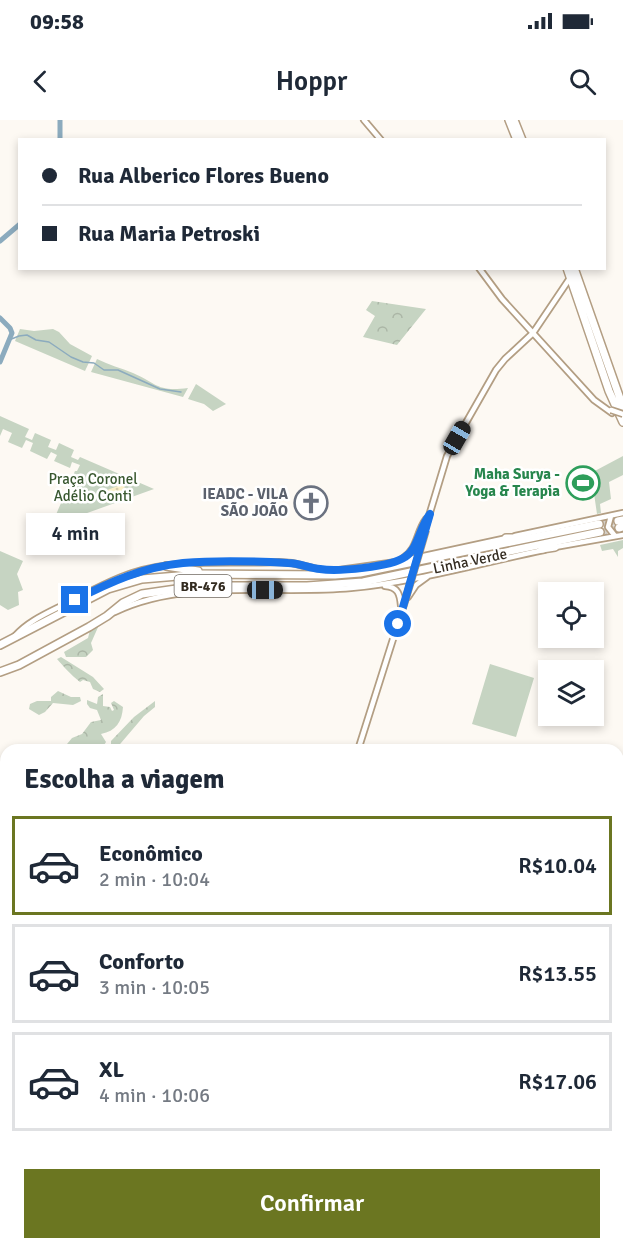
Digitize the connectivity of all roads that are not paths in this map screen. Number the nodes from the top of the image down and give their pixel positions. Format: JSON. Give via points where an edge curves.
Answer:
{"nodes":[{"id":1,"x":364,"y":120,"type":"edge"},
{"id":2,"x":513,"y":121,"type":"edge"},
{"id":3,"x":379,"y":138,"type":"edge"},
{"id":4,"x":519,"y":138,"type":"edge"},
{"id":5,"x":480,"y":270,"type":"edge"},
{"id":6,"x":571,"y":270,"type":"edge"},
{"id":7,"x":572,"y":270,"type":"edge"},
{"id":8,"x":570,"y":278,"type":"junction"},
{"id":9,"x":533,"y":333,"type":"junction"},
{"id":10,"x":623,"y":383,"type":"edge"},
{"id":11,"x":614,"y":385,"type":"junction"},
{"id":12,"x":623,"y":408,"type":"edge"},
{"id":13,"x":623,"y":415,"type":"edge"},
{"id":14,"x":623,"y":422,"type":"edge"},
{"id":15,"x":623,"y":513,"type":"edge"},
{"id":16,"x":430,"y":514,"type":"junction"},
{"id":17,"x":620,"y":524,"type":"edge"},
{"id":18,"x":615,"y":536,"type":"junction"},
{"id":19,"x":531,"y":537,"type":"junction"},
{"id":20,"x":506,"y":538,"type":"junction"},
{"id":21,"x":555,"y":547,"type":"junction"},
{"id":22,"x":513,"y":551,"type":"junction"},
{"id":23,"x":487,"y":557,"type":"junction"},
{"id":24,"x":396,"y":562,"type":"junction"},
{"id":25,"x":166,"y":566,"type":"junction"},
{"id":26,"x":364,"y":567,"type":"junction"},
{"id":27,"x":464,"y":567,"type":"junction"},
{"id":28,"x":215,"y":574,"type":"junction"},
{"id":29,"x":434,"y":574,"type":"junction"},
{"id":30,"x":346,"y":575,"type":"junction"},
{"id":31,"x":307,"y":586,"type":"junction"},
{"id":32,"x":374,"y":586,"type":"junction"},
{"id":33,"x":324,"y":590,"type":"junction"},
{"id":34,"x":405,"y":597,"type":"junction"},
{"id":35,"x":401,"y":606,"type":"junction"},
{"id":36,"x":107,"y":616,"type":"junction"},
{"id":37,"x":398,"y":624,"type":"junction"},
{"id":38,"x":13,"y":638,"type":"junction"},
{"id":39,"x":0,"y":645,"type":"edge"},
{"id":40,"x":0,"y":672,"type":"edge"},
{"id":41,"x":382,"y":674,"type":"junction"},
{"id":42,"x":360,"y":744,"type":"edge"}],
"edges":[{"from":1,"to":3,"type":"main road"},
{"from":2,"to":4,"type":"highway"},
{"from":5,"to":9,"type":"main road"},
{"from":6,"to":8,"type":"highway"},
{"from":7,"to":11,"type":"highway"},
{"from":8,"to":9,"type":"main road"},
{"from":8,"to":14,"type":"highway"},
{"from":9,"to":13,"type":"main road","bridge":true,"via":[[594,400]]},
{"from":9,"to":16,"type":"main road","via":[[505,359],[447,456]]},
{"from":10,"to":11,"type":"main road"},
{"from":11,"to":12,"type":"highway"},
{"from":15,"to":17,"type":"main road"},
{"from":16,"to":24,"type":"main road","via":[[413,549]]},
{"from":16,"to":34,"type":"main road","bridge":true},
{"from":17,"to":18,"type":"main road"},
{"from":17,"to":18,"type":"main road","via":[[608,527]]},
{"from":17,"to":20,"type":"main road"},
{"from":18,"to":21,"type":"main road"},
{"from":19,"to":20,"type":"highway"},
{"from":19,"to":22,"type":"highway","name":"Linha Verde","number":"BR-476","via":[[600,528]]},
{"from":19,"to":30,"type":"highway","name":"Linha Verde","number":"BR-476"},
{"from":20,"to":24,"type":"main road"},
{"from":21,"to":22,"type":"highway"},
{"from":21,"to":27,"type":"main road"},
{"from":22,"to":23,"type":"highway","name":"Linha Verde","number":"BR-476"},
{"from":23,"to":27,"type":"highway"},
{"from":23,"to":31,"type":"highway","name":"Linha Verde","number":"BR-476","via":[[374,581]]},
{"from":24,"to":26,"type":"main road"},
{"from":25,"to":26,"type":"main road","via":[[279,562],[339,570]]},
{"from":25,"to":28,"type":"highway"},
{"from":25,"to":38,"type":"main road","via":[[109,583],[36,619]]},
{"from":26,"to":30,"type":"highway"},
{"from":27,"to":29,"type":"main road"},
{"from":28,"to":30,"type":"highway","name":"Linha Verde","number":"BR-476"},
{"from":28,"to":38,"type":"highway","name":"Linha Verde","number":"BR-476","via":[[121,584]]},
{"from":29,"to":32,"type":"main road"},
{"from":29,"to":37,"type":"main road","via":[[413,587]]},
{"from":31,"to":33,"type":"highway"},
{"from":31,"to":36,"type":"highway","name":"Linha Verde","number":"BR-476","via":[[172,588],[132,598]]},
{"from":32,"to":33,"type":"main road"},
{"from":32,"to":35,"type":"main road","via":[[396,589]]},
{"from":33,"to":36,"type":"main road","via":[[184,594],[131,604]]},
{"from":34,"to":35,"type":"main road"},
{"from":34,"to":37,"type":"main road"},
{"from":35,"to":41,"type":"main road"},
{"from":36,"to":40,"type":"highway","name":"Linha Verde","number":"BR-476"},
{"from":37,"to":41,"type":"main road"},
{"from":38,"to":39,"type":"highway","name":"Linha Verde","number":"BR-476"},
{"from":41,"to":42,"type":"main road"}]}
